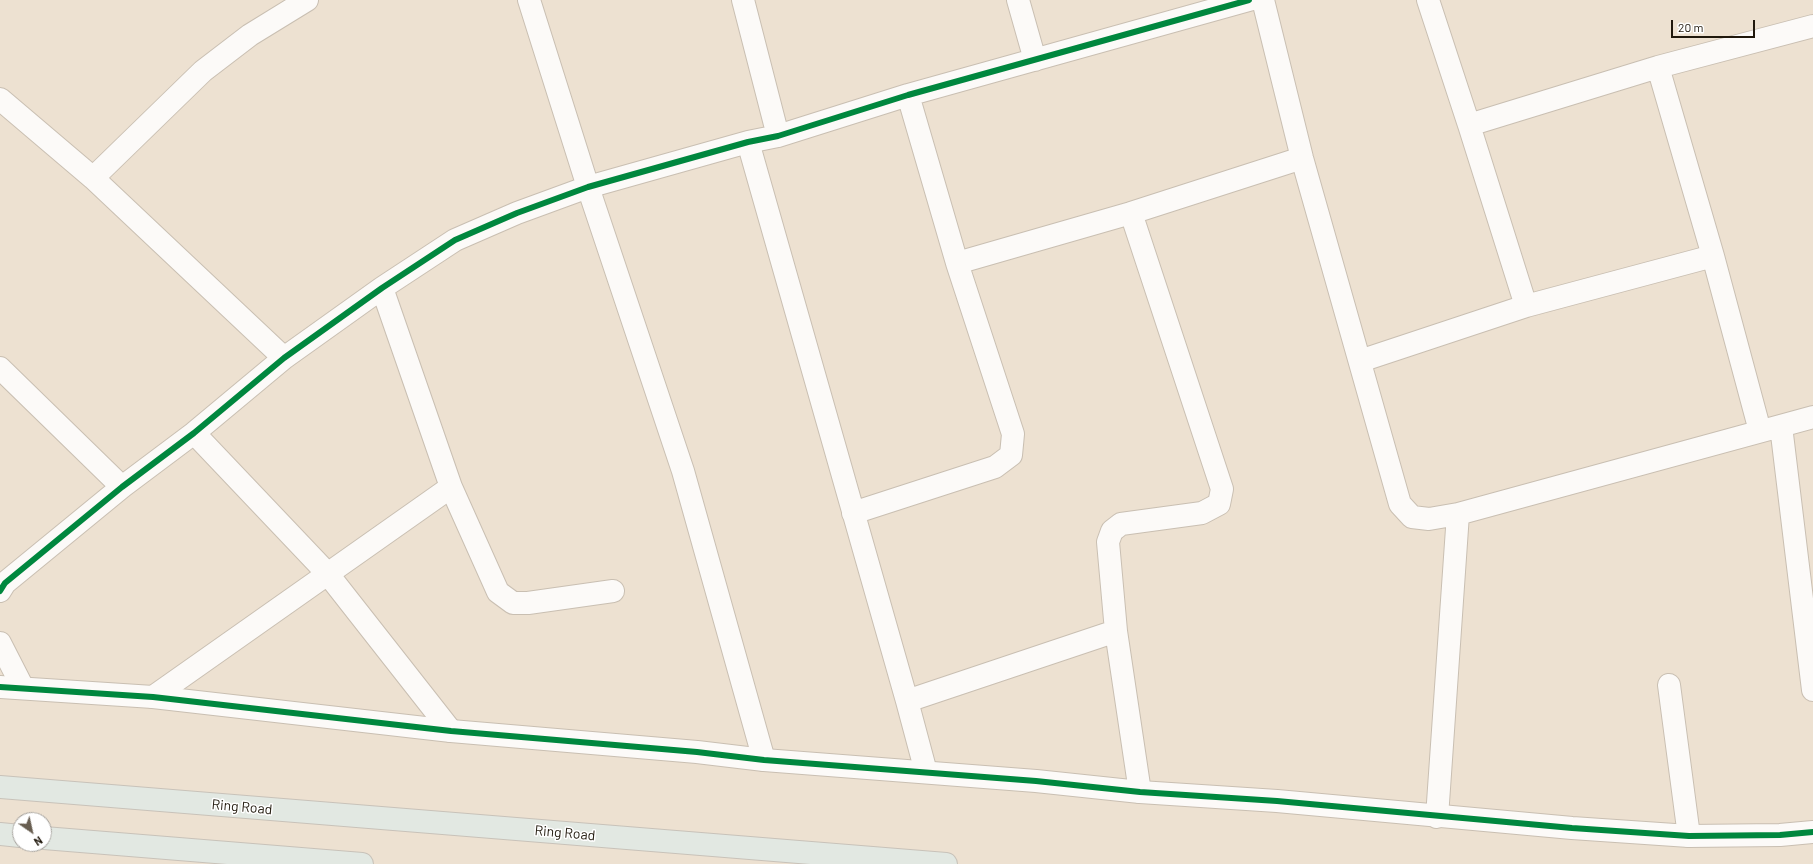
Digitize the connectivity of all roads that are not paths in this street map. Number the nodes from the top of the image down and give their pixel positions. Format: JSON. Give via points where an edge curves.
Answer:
{"nodes":[{"id":1,"x":306,"y":0,"type":"edge"},
{"id":2,"x":529,"y":0,"type":"edge"},
{"id":3,"x":743,"y":0,"type":"edge"},
{"id":4,"x":1018,"y":0,"type":"edge"},
{"id":5,"x":1249,"y":0,"type":"edge"},
{"id":6,"x":1263,"y":0,"type":"edge"},
{"id":7,"x":1428,"y":0,"type":"edge"},
{"id":8,"x":1813,"y":26,"type":"edge"},
{"id":9,"x":1034,"y":60,"type":"junction"},
{"id":10,"x":1658,"y":66,"type":"junction"},
{"id":11,"x":908,"y":95,"type":"junction"},
{"id":12,"x":0,"y":99,"type":"edge"},
{"id":13,"x":1469,"y":125,"type":"junction"},
{"id":14,"x":778,"y":136,"type":"junction"},
{"id":15,"x":748,"y":142,"type":"junction"},
{"id":16,"x":1302,"y":158,"type":"junction"},
{"id":17,"x":93,"y":178,"type":"junction"},
{"id":18,"x":588,"y":187,"type":"junction"},
{"id":19,"x":1131,"y":213,"type":"junction"},
{"id":20,"x":1713,"y":256,"type":"junction"},
{"id":21,"x":957,"y":263,"type":"junction"},
{"id":22,"x":382,"y":288,"type":"junction"},
{"id":23,"x":1526,"y":306,"type":"junction"},
{"id":24,"x":284,"y":358,"type":"junction"},
{"id":25,"x":1360,"y":361,"type":"junction"},
{"id":26,"x":0,"y":368,"type":"edge"},
{"id":27,"x":1813,"y":416,"type":"edge"},
{"id":28,"x":1782,"y":426,"type":"junction"},
{"id":29,"x":1760,"y":431,"type":"junction"},
{"id":30,"x":194,"y":433,"type":"junction"},
{"id":31,"x":122,"y":486,"type":"junction"},
{"id":32,"x":451,"y":487,"type":"junction"},
{"id":33,"x":853,"y":513,"type":"junction"},
{"id":34,"x":1458,"y":514,"type":"junction"},
{"id":35,"x":327,"y":573,"type":"junction"},
{"id":36,"x":613,"y":590,"type":"dead end"},
{"id":37,"x":0,"y":591,"type":"edge"},
{"id":38,"x":1116,"y":631,"type":"junction"},
{"id":39,"x":0,"y":643,"type":"edge"},
{"id":40,"x":1669,"y":685,"type":"dead end"},
{"id":41,"x":0,"y":687,"type":"edge"},
{"id":42,"x":23,"y":688,"type":"junction"},
{"id":43,"x":1813,"y":690,"type":"edge"},
{"id":44,"x":153,"y":697,"type":"junction"},
{"id":45,"x":907,"y":701,"type":"junction"},
{"id":46,"x":451,"y":731,"type":"junction"},
{"id":47,"x":764,"y":760,"type":"junction"},
{"id":48,"x":926,"y":772,"type":"junction"},
{"id":49,"x":0,"y":788,"type":"edge"},
{"id":50,"x":1140,"y":792,"type":"junction"},
{"id":51,"x":1437,"y":817,"type":"junction"},
{"id":52,"x":1813,"y":832,"type":"edge"},
{"id":53,"x":0,"y":834,"type":"edge"},
{"id":54,"x":12,"y":835,"type":"edge"},
{"id":55,"x":1689,"y":836,"type":"junction"},
{"id":56,"x":52,"y":839,"type":"edge"},
{"id":57,"x":362,"y":864,"type":"edge"},
{"id":58,"x":946,"y":864,"type":"edge"}],
"edges":[{"from":1,"to":17,"type":"street","via":[[250,35],[203,71]]},
{"from":2,"to":18,"type":"street"},
{"from":3,"to":14,"type":"street"},
{"from":4,"to":9,"type":"street"},
{"from":5,"to":9,"type":"street"},
{"from":6,"to":16,"type":"street"},
{"from":7,"to":13,"type":"street"},
{"from":8,"to":10,"type":"street"},
{"from":9,"to":11,"type":"street"},
{"from":10,"to":13,"type":"street"},
{"from":10,"to":20,"type":"street"},
{"from":11,"to":14,"type":"street"},
{"from":11,"to":21,"type":"street"},
{"from":12,"to":17,"type":"street"},
{"from":13,"to":23,"type":"street"},
{"from":14,"to":15,"type":"street"},
{"from":15,"to":18,"type":"street"},
{"from":15,"to":33,"type":"street"},
{"from":16,"to":19,"type":"street"},
{"from":16,"to":25,"type":"street"},
{"from":17,"to":24,"type":"street"},
{"from":18,"to":22,"type":"street","via":[[517,212],[454,240]]},
{"from":18,"to":47,"type":"street","via":[[683,471]]},
{"from":19,"to":21,"type":"street"},
{"from":19,"to":38,"type":"street","via":[[1222,489],[1219,504],[1202,513],[1121,524],[1112,532],[1108,542]]},
{"from":20,"to":23,"type":"street"},
{"from":20,"to":29,"type":"street"},
{"from":21,"to":33,"type":"street","via":[[1013,434],[1011,455],[996,467]]},
{"from":22,"to":24,"type":"street"},
{"from":22,"to":32,"type":"street"},
{"from":23,"to":25,"type":"street"},
{"from":24,"to":30,"type":"street"},
{"from":25,"to":34,"type":"street","via":[[1400,504],[1412,517],[1429,519]]},
{"from":26,"to":31,"type":"street"},
{"from":27,"to":28,"type":"street"},
{"from":28,"to":29,"type":"street"},
{"from":28,"to":43,"type":"street"},
{"from":29,"to":34,"type":"street"},
{"from":30,"to":31,"type":"street"},
{"from":30,"to":35,"type":"street"},
{"from":31,"to":37,"type":"street","via":[[5,583]]},
{"from":32,"to":35,"type":"street"},
{"from":32,"to":36,"type":"street","via":[[498,592],[513,603]]},
{"from":33,"to":45,"type":"street"},
{"from":34,"to":51,"type":"street"},
{"from":35,"to":44,"type":"street"},
{"from":35,"to":46,"type":"street"},
{"from":38,"to":45,"type":"street"},
{"from":38,"to":50,"type":"street"},
{"from":39,"to":42,"type":"street"},
{"from":40,"to":55,"type":"street"},
{"from":41,"to":42,"type":"street"},
{"from":42,"to":44,"type":"street"},
{"from":44,"to":46,"type":"street"},
{"from":45,"to":48,"type":"street"},
{"from":46,"to":47,"type":"street"},
{"from":47,"to":48,"type":"street"},
{"from":48,"to":50,"type":"street"},
{"from":49,"to":58,"type":"highway","name":"Ring Road"},
{"from":50,"to":51,"type":"street","via":[[1277,801]]},
{"from":51,"to":55,"type":"street"},
{"from":52,"to":55,"type":"street"},
{"from":53,"to":54,"type":"highway"},
{"from":56,"to":57,"type":"highway"}]}
